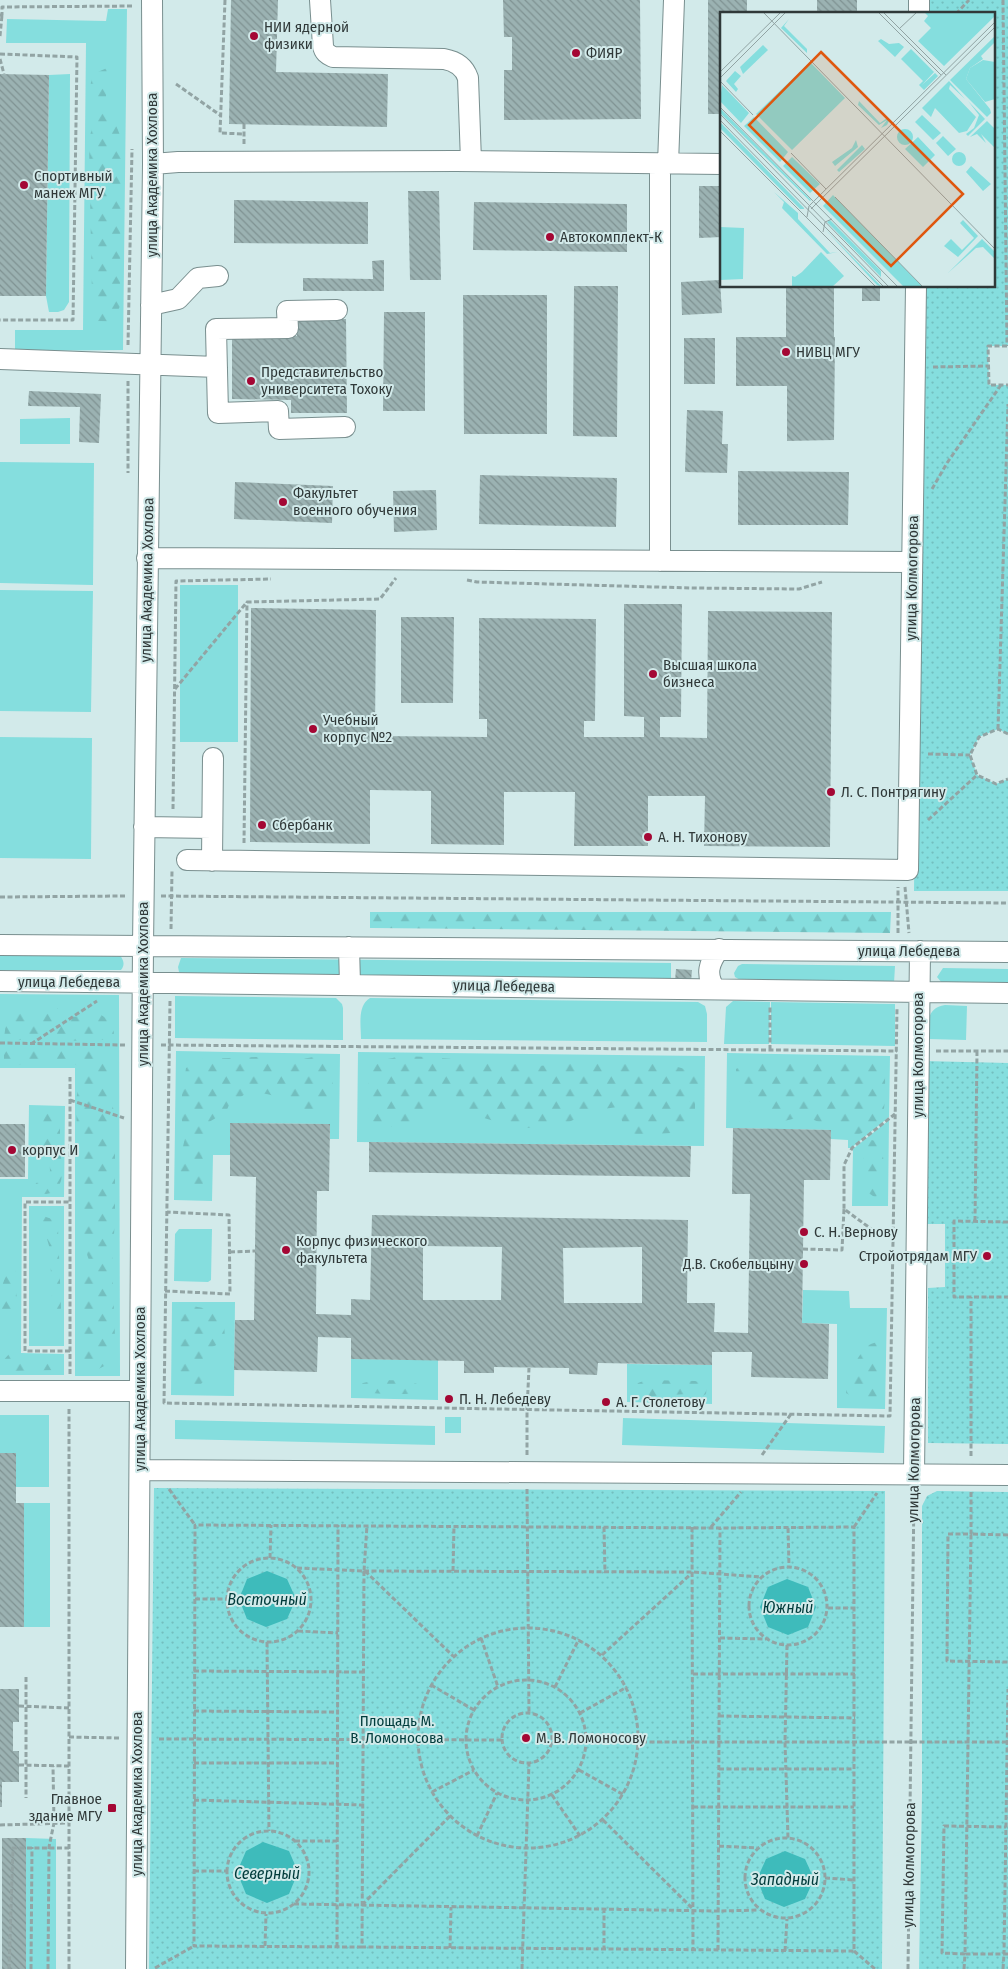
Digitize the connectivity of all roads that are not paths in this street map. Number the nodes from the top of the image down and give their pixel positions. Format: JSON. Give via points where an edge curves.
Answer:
{"nodes":[{"id":1,"x":152,"y":0,"type":"edge"},
{"id":2,"x":320,"y":0,"type":"edge"},
{"id":3,"x":674,"y":0,"type":"edge"},
{"id":4,"x":471,"y":161,"type":"junction"},
{"id":5,"x":153,"y":164,"type":"junction"},
{"id":6,"x":664,"y":164,"type":"junction"},
{"id":7,"x":720,"y":164,"type":"edge"},
{"id":8,"x":218,"y":276,"type":"dead end"},
{"id":9,"x":916,"y":288,"type":"edge"},
{"id":10,"x":151,"y":304,"type":"junction"},
{"id":11,"x":337,"y":310,"type":"dead end"},
{"id":12,"x":0,"y":359,"type":"edge"},
{"id":13,"x":150,"y":365,"type":"junction"},
{"id":14,"x":217,"y":367,"type":"junction"},
{"id":15,"x":345,"y":427,"type":"dead end"},
{"id":16,"x":147,"y":558,"type":"junction"},
{"id":17,"x":660,"y":561,"type":"junction"},
{"id":18,"x":912,"y":562,"type":"junction"},
{"id":19,"x":213,"y":758,"type":"dead end"},
{"id":20,"x":144,"y":826,"type":"junction"},
{"id":21,"x":212,"y":828,"type":"junction"},
{"id":22,"x":212,"y":861,"type":"junction"},
{"id":23,"x":179,"y":865,"type":"road end"},
{"id":24,"x":0,"y":945,"type":"edge"},
{"id":25,"x":143,"y":946,"type":"junction"},
{"id":26,"x":349,"y":946,"type":"junction"},
{"id":27,"x":719,"y":950,"type":"junction"},
{"id":28,"x":920,"y":951,"type":"junction"},
{"id":29,"x":1008,"y":952,"type":"edge"},
{"id":30,"x":0,"y":981,"type":"edge"},
{"id":31,"x":143,"y":982,"type":"junction"},
{"id":32,"x":350,"y":984,"type":"junction"},
{"id":33,"x":715,"y":989,"type":"junction"},
{"id":34,"x":918,"y":992,"type":"junction"},
{"id":35,"x":1008,"y":992,"type":"edge"},
{"id":36,"x":0,"y":1391,"type":"edge"},
{"id":37,"x":140,"y":1391,"type":"junction"},
{"id":38,"x":140,"y":1470,"type":"junction"},
{"id":39,"x":914,"y":1474,"type":"junction"},
{"id":40,"x":1008,"y":1474,"type":"edge"},
{"id":41,"x":146,"y":1969,"type":"edge"}],
"edges":[{"from":1,"to":5,"type":"street","name":"улица Академика Хохлова"},
{"from":2,"to":4,"type":"street","via":[[324,51],[333,57],[444,59],[456,62],[464,69],[468,78]]},
{"from":3,"to":6,"type":"street"},
{"from":4,"to":5,"type":"street"},
{"from":4,"to":6,"type":"street"},
{"from":5,"to":10,"type":"street","name":"улица Академика Хохлова"},
{"from":6,"to":7,"type":"street"},
{"from":6,"to":17,"type":"street"},
{"from":8,"to":10,"type":"street","via":[[198,278],[178,299]]},
{"from":9,"to":18,"type":"street","name":"улица Колмогорова"},
{"from":10,"to":13,"type":"street","name":"улица Академика Хохлова"},
{"from":11,"to":14,"type":"street","via":[[287,311],[288,328],[216,329]]},
{"from":12,"to":13,"type":"street"},
{"from":13,"to":14,"type":"street"},
{"from":13,"to":16,"type":"street","name":"улица Академика Хохлова"},
{"from":14,"to":15,"type":"street","via":[[218,413],[278,411],[279,428]]},
{"from":16,"to":17,"type":"street"},
{"from":16,"to":20,"type":"street","name":"улица Академика Хохлова"},
{"from":17,"to":18,"type":"street"},
{"from":18,"to":22,"type":"street","name":"улица Колмогорова","via":[[908,850],[904,870]]},
{"from":19,"to":21,"type":"street"},
{"from":20,"to":21,"type":"street"},
{"from":20,"to":25,"type":"street","name":"улица Академика Хохлова"},
{"from":21,"to":22,"type":"street"},
{"from":22,"to":23,"type":"street"},
{"from":24,"to":25,"type":"street","name":"улица Лебедева"},
{"from":25,"to":26,"type":"street","name":"улица Лебедева"},
{"from":25,"to":31,"type":"street","name":"улица Академика Хохлова"},
{"from":26,"to":27,"type":"street","name":"улица Лебедева"},
{"from":26,"to":32,"type":"street"},
{"from":27,"to":28,"type":"street","name":"улица Лебедева"},
{"from":27,"to":33,"type":"street","via":[[709,968],[709,981]]},
{"from":28,"to":29,"type":"street","name":"улица Лебедева"},
{"from":28,"to":34,"type":"street","name":"улица Колмогорова"},
{"from":30,"to":31,"type":"street","name":"улица Лебедева"},
{"from":31,"to":32,"type":"street","name":"улица Лебедева"},
{"from":31,"to":37,"type":"street","name":"улица Академика Хохлова"},
{"from":32,"to":33,"type":"street","name":"улица Лебедева"},
{"from":33,"to":34,"type":"street","name":"улица Лебедева"},
{"from":34,"to":35,"type":"street","name":"улица Лебедева"},
{"from":34,"to":39,"type":"street","name":"улица Колмогорова"},
{"from":36,"to":37,"type":"street"},
{"from":37,"to":38,"type":"street","name":"улица Академика Хохлова"},
{"from":38,"to":39,"type":"street"},
{"from":38,"to":41,"type":"street","name":"улица Академика Хохлова"},
{"from":39,"to":40,"type":"street"}]}
